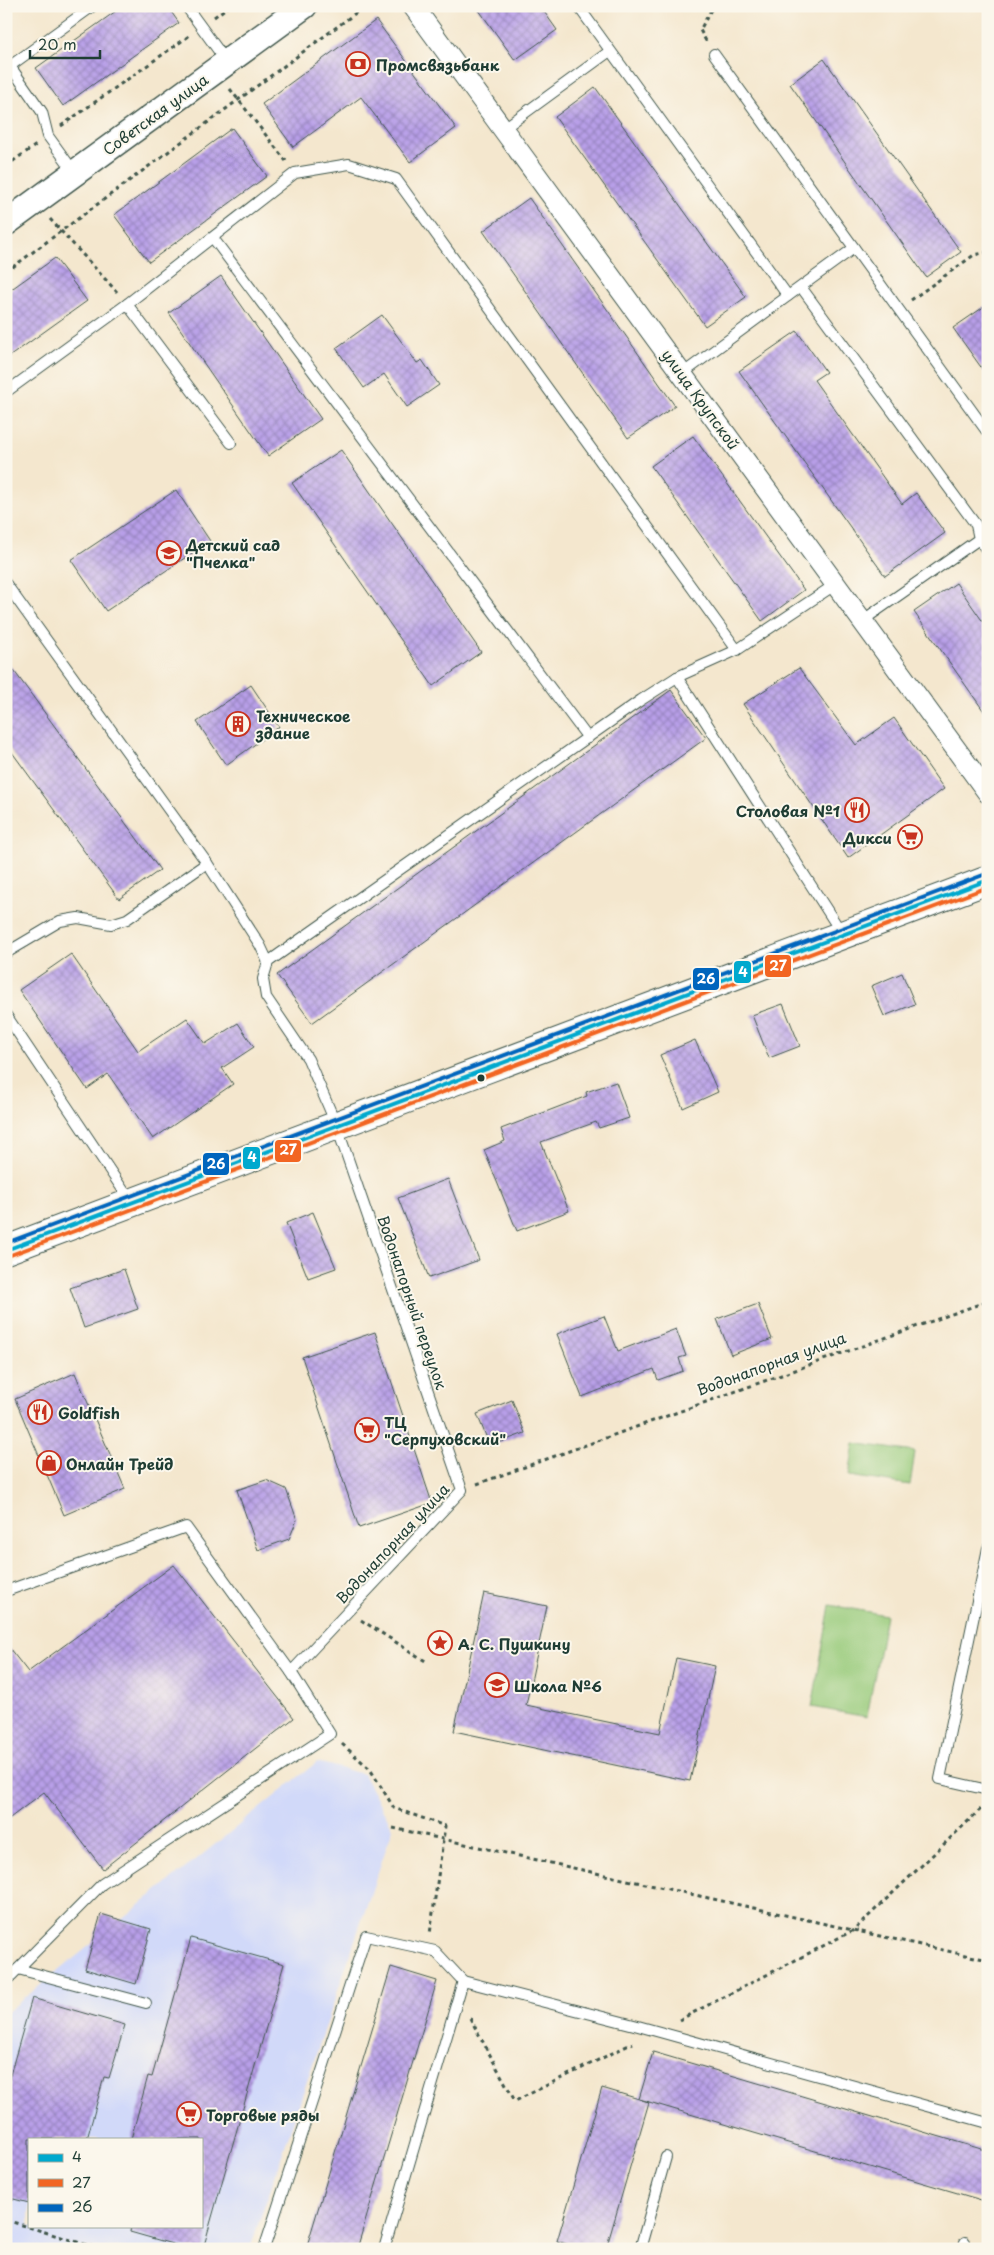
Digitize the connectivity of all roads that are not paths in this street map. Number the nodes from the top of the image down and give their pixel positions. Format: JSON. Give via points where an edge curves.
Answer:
{"nodes":[{"id":1,"x":93,"y":6,"type":"edge"},
{"id":2,"x":186,"y":6,"type":"edge"},
{"id":3,"x":304,"y":6,"type":"edge"},
{"id":4,"x":412,"y":6,"type":"edge"},
{"id":5,"x":578,"y":6,"type":"edge"},
{"id":6,"x":610,"y":51,"type":"junction"},
{"id":7,"x":714,"y":54,"type":"road end"},
{"id":8,"x":8,"y":66,"type":"edge"},
{"id":9,"x":221,"y":66,"type":"junction"},
{"id":10,"x":503,"y":129,"type":"junction"},
{"id":11,"x":75,"y":173,"type":"junction"},
{"id":12,"x":6,"y":222,"type":"edge"},
{"id":13,"x":213,"y":238,"type":"junction"},
{"id":14,"x":854,"y":248,"type":"junction"},
{"id":15,"x":801,"y":287,"type":"junction"},
{"id":16,"x":788,"y":296,"type":"junction"},
{"id":17,"x":128,"y":304,"type":"junction"},
{"id":18,"x":682,"y":374,"type":"junction"},
{"id":19,"x":6,"y":392,"type":"edge"},
{"id":20,"x":988,"y":433,"type":"edge"},
{"id":21,"x":231,"y":443,"type":"dead end"},
{"id":22,"x":979,"y":540,"type":"junction"},
{"id":23,"x":988,"y":552,"type":"edge"},
{"id":24,"x":6,"y":584,"type":"edge"},
{"id":25,"x":836,"y":584,"type":"junction"},
{"id":26,"x":862,"y":621,"type":"junction"},
{"id":27,"x":737,"y":650,"type":"junction"},
{"id":28,"x":677,"y":676,"type":"junction"},
{"id":29,"x":588,"y":738,"type":"junction"},
{"id":30,"x":988,"y":793,"type":"edge"},
{"id":31,"x":207,"y":862,"type":"junction"},
{"id":32,"x":988,"y":880,"type":"edge"},
{"id":33,"x":843,"y":935,"type":"junction"},
{"id":34,"x":6,"y":953,"type":"edge"},
{"id":35,"x":268,"y":962,"type":"junction"},
{"id":36,"x":6,"y":1015,"type":"edge"},
{"id":37,"x":336,"y":1124,"type":"junction"},
{"id":38,"x":131,"y":1203,"type":"junction"},
{"id":39,"x":6,"y":1250,"type":"edge"},
{"id":40,"x":462,"y":1490,"type":"joint"},
{"id":41,"x":988,"y":1548,"type":"edge"},
{"id":42,"x":6,"y":1591,"type":"edge"},
{"id":43,"x":291,"y":1672,"type":"junction"},
{"id":44,"x":988,"y":1790,"type":"edge"},
{"id":45,"x":18,"y":1969,"type":"junction"},
{"id":46,"x":6,"y":1981,"type":"edge"},
{"id":47,"x":463,"y":1981,"type":"junction"},
{"id":48,"x":146,"y":2003,"type":"dead end"},
{"id":49,"x":988,"y":2123,"type":"edge"},
{"id":50,"x":666,"y":2156,"type":"dead end"},
{"id":51,"x":264,"y":2249,"type":"edge"},
{"id":52,"x":384,"y":2249,"type":"edge"},
{"id":53,"x":640,"y":2249,"type":"edge"}],
"edges":[{"from":1,"to":8,"type":"lane"},
{"from":2,"to":9,"type":"lane"},
{"from":3,"to":9,"type":"street","name":"Советская улица"},
{"from":4,"to":10,"type":"street","name":"улица Крупской"},
{"from":5,"to":6,"type":"lane"},
{"from":6,"to":10,"type":"lane"},
{"from":6,"to":16,"type":"lane"},
{"from":7,"to":14,"type":"lane"},
{"from":8,"to":11,"type":"lane","via":[[42,112],[48,136]]},
{"from":9,"to":11,"type":"street","name":"Советская улица"},
{"from":10,"to":18,"type":"street","name":"улица Крупской"},
{"from":11,"to":12,"type":"street","name":"Советская улица"},
{"from":13,"to":17,"type":"lane"},
{"from":13,"to":27,"type":"lane","via":[[295,173],[349,164],[396,180]]},
{"from":13,"to":29,"type":"lane"},
{"from":14,"to":15,"type":"lane"},
{"from":14,"to":20,"type":"lane"},
{"from":15,"to":16,"type":"lane"},
{"from":15,"to":22,"type":"lane","via":[[976,526]]},
{"from":16,"to":18,"type":"lane"},
{"from":17,"to":19,"type":"lane"},
{"from":17,"to":21,"type":"lane"},
{"from":18,"to":25,"type":"street","name":"улица Крупской"},
{"from":22,"to":23,"type":"lane"},
{"from":22,"to":26,"type":"lane"},
{"from":24,"to":31,"type":"lane"},
{"from":25,"to":26,"type":"street","name":"улица Крупской"},
{"from":25,"to":27,"type":"lane"},
{"from":26,"to":30,"type":"street","name":"улица Крупской"},
{"from":27,"to":28,"type":"lane"},
{"from":28,"to":29,"type":"lane"},
{"from":28,"to":33,"type":"lane"},
{"from":29,"to":35,"type":"lane"},
{"from":31,"to":34,"type":"lane","via":[[127,919],[111,924],[78,918],[60,921]]},
{"from":31,"to":35,"type":"lane"},
{"from":32,"to":33,"type":"main road"},
{"from":33,"to":37,"type":"main road"},
{"from":35,"to":37,"type":"lane","name":"Водонапорный переулок","via":[[263,980],[266,997],[308,1060]]},
{"from":36,"to":38,"type":"lane"},
{"from":37,"to":38,"type":"main road"},
{"from":37,"to":40,"type":"lane","name":"Водонапорный переулок"},
{"from":38,"to":39,"type":"main road"},
{"from":40,"to":43,"type":"lane","name":"Водонапорная улица"},
{"from":41,"to":44,"type":"lane","via":[[940,1779]]},
{"from":42,"to":43,"type":"lane","via":[[186,1527]]},
{"from":43,"to":45,"type":"lane","via":[[330,1734],[102,1884]]},
{"from":45,"to":46,"type":"lane"},
{"from":45,"to":48,"type":"lane"},
{"from":47,"to":49,"type":"lane"},
{"from":47,"to":51,"type":"lane","via":[[435,1951],[366,1936]]},
{"from":47,"to":52,"type":"lane"},
{"from":50,"to":53,"type":"lane"}]}
